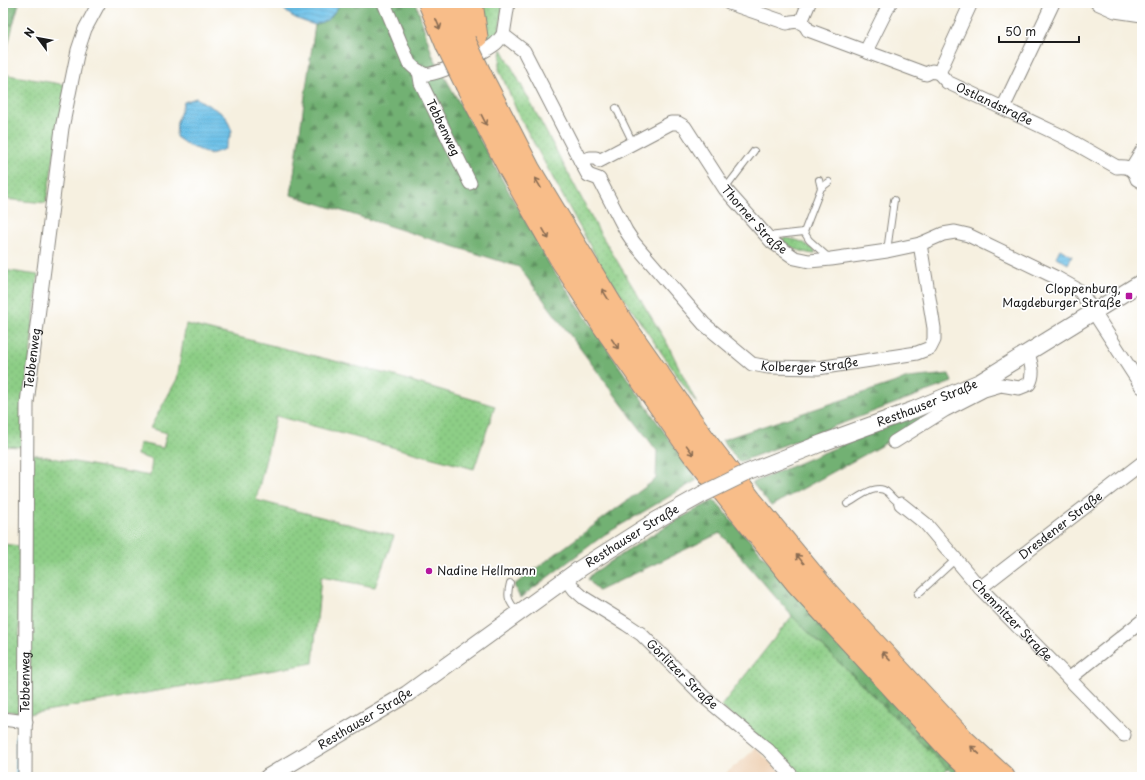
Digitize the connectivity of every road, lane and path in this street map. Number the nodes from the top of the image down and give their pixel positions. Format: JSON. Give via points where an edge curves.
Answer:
{"nodes":[{"id":1,"x":99,"y":3,"type":"edge"},
{"id":2,"x":384,"y":3,"type":"edge"},
{"id":3,"x":429,"y":3,"type":"edge"},
{"id":4,"x":448,"y":3,"type":"edge"},
{"id":5,"x":472,"y":3,"type":"edge"},
{"id":6,"x":508,"y":3,"type":"edge"},
{"id":7,"x":729,"y":3,"type":"edge"},
{"id":8,"x":809,"y":3,"type":"edge"},
{"id":9,"x":890,"y":3,"type":"edge"},
{"id":10,"x":971,"y":3,"type":"edge"},
{"id":11,"x":1053,"y":3,"type":"edge"},
{"id":12,"x":1097,"y":3,"type":"edge"},
{"id":13,"x":1142,"y":15,"type":"edge"},
{"id":14,"x":801,"y":22,"type":"junction"},
{"id":15,"x":503,"y":35,"type":"junction"},
{"id":16,"x":463,"y":41,"type":"junction"},
{"id":17,"x":866,"y":51,"type":"junction"},
{"id":18,"x":419,"y":71,"type":"junction"},
{"id":19,"x":939,"y":73,"type":"junction"},
{"id":20,"x":479,"y":78,"type":"junction"},
{"id":21,"x":616,"y":108,"type":"dead end"},
{"id":22,"x":1003,"y":108,"type":"junction"},
{"id":23,"x":634,"y":143,"type":"junction"},
{"id":24,"x":754,"y":151,"type":"dead end"},
{"id":25,"x":1142,"y":151,"type":"edge"},
{"id":26,"x":599,"y":160,"type":"junction"},
{"id":27,"x":581,"y":162,"type":"junction"},
{"id":28,"x":1131,"y":169,"type":"junction"},
{"id":29,"x":599,"y":179,"type":"junction"},
{"id":30,"x":819,"y":180,"type":"dead end"},
{"id":31,"x":829,"y":182,"type":"dead end"},
{"id":32,"x":1142,"y":182,"type":"edge"},
{"id":33,"x":470,"y":184,"type":"dead end"},
{"id":34,"x":821,"y":188,"type":"junction"},
{"id":35,"x":725,"y":190,"type":"junction"},
{"id":36,"x":894,"y":200,"type":"dead end"},
{"id":37,"x":804,"y":232,"type":"junction"},
{"id":38,"x":768,"y":236,"type":"junction"},
{"id":39,"x":920,"y":244,"type":"junction"},
{"id":40,"x":887,"y":251,"type":"junction"},
{"id":41,"x":830,"y":259,"type":"junction"},
{"id":42,"x":1142,"y":282,"type":"edge"},
{"id":43,"x":1094,"y":312,"type":"junction"},
{"id":44,"x":1028,"y":353,"type":"junction"},
{"id":45,"x":1142,"y":387,"type":"edge"},
{"id":46,"x":894,"y":442,"type":"dead end"},
{"id":47,"x":1142,"y":464,"type":"edge"},
{"id":48,"x":847,"y":504,"type":"dead end"},
{"id":49,"x":901,"y":504,"type":"joint"},
{"id":50,"x":956,"y":559,"type":"junction"},
{"id":51,"x":566,"y":578,"type":"junction"},
{"id":52,"x":510,"y":583,"type":"dead end"},
{"id":53,"x":980,"y":588,"type":"junction"},
{"id":54,"x":918,"y":594,"type":"dead end"},
{"id":55,"x":518,"y":614,"type":"junction"},
{"id":56,"x":1142,"y":621,"type":"edge"},
{"id":57,"x":1070,"y":678,"type":"junction"},
{"id":58,"x":3,"y":719,"type":"edge"},
{"id":59,"x":26,"y":722,"type":"junction"},
{"id":60,"x":1124,"y":735,"type":"dead end"},
{"id":61,"x":25,"y":777,"type":"edge"},
{"id":62,"x":268,"y":777,"type":"edge"},
{"id":63,"x":793,"y":777,"type":"edge"},
{"id":64,"x":978,"y":777,"type":"edge"},
{"id":65,"x":1004,"y":777,"type":"edge"}],
"edges":[{"from":1,"to":59,"type":"street","name":"Tebbenweg","via":[[84,29],[62,128],[26,403]]},
{"from":2,"to":18,"type":"street","name":"Tebbenweg","via":[[409,63]]},
{"from":3,"to":16,"type":"highway","one_way":true},
{"from":4,"to":16,"type":"highway"},
{"from":5,"to":16,"type":"highway"},
{"from":6,"to":15,"type":"street"},
{"from":7,"to":14,"type":"street","via":[[787,23]]},
{"from":8,"to":14,"type":"street"},
{"from":9,"to":17,"type":"street"},
{"from":10,"to":19,"type":"street"},
{"from":11,"to":22,"type":"street"},
{"from":12,"to":13,"type":"street","via":[[1115,11]]},
{"from":14,"to":17,"type":"street","via":[[808,30]]},
{"from":15,"to":18,"type":"street","via":[[496,44],[442,71],[434,74]]},
{"from":15,"to":27,"type":"street","via":[[524,51]]},
{"from":16,"to":20,"type":"highway"},
{"from":16,"to":20,"type":"highway","bridge":true},
{"from":17,"to":19,"type":"street","via":[[926,74],[932,71]]},
{"from":18,"to":33,"type":"street","name":"Tebbenweg","via":[[421,84]]},
{"from":19,"to":22,"type":"street","name":"Ostlandstraße","via":[[947,82]]},
{"from":20,"to":64,"type":"highway","one_way":true,"via":[[508,167],[561,260],[654,401],[692,454],[797,584]]},
{"from":65,"to":20,"type":"highway","one_way":true,"via":[[965,740],[828,593],[708,444],[621,320],[530,170],[508,129],[510,114]]},
{"from":21,"to":23,"type":"lane"},
{"from":22,"to":28,"type":"street","name":"Ostlandstraße","via":[[1064,137],[1117,168]]},
{"from":23,"to":26,"type":"street","name":"Thorner Straße"},
{"from":23,"to":35,"type":"street","name":"Thorner Straße","via":[[671,123],[678,123],[685,127]]},
{"from":24,"to":35,"type":"lane"},
{"from":25,"to":28,"type":"street"},
{"from":26,"to":27,"type":"street","name":"Thorner Straße","via":[[590,158]]},
{"from":26,"to":29,"type":"street","name":"Kolberger Straße"},
{"from":27,"to":29,"type":"street","name":"Kolberger Straße","via":[[588,175]]},
{"from":28,"to":32,"type":"street"},
{"from":29,"to":39,"type":"street","name":"Kolberger Straße","via":[[634,243],[704,324],[752,364],[768,367],[818,368],[917,353],[930,348],[934,340],[934,328]]},
{"from":30,"to":34,"type":"lane"},
{"from":31,"to":34,"type":"lane"},
{"from":34,"to":37,"type":"lane"},
{"from":35,"to":38,"type":"street","name":"Thorner Straße"},
{"from":36,"to":40,"type":"lane"},
{"from":37,"to":38,"type":"lane"},
{"from":37,"to":41,"type":"lane"},
{"from":38,"to":41,"type":"street","name":"Thorner Straße","via":[[772,242],[795,258],[809,261]]},
{"from":39,"to":40,"type":"street","name":"Thorner Straße"},
{"from":39,"to":43,"type":"street","name":"Thorner Straße","via":[[943,234],[955,232],[968,235],[1080,291]]},
{"from":40,"to":41,"type":"street","name":"Thorner Straße"},
{"from":42,"to":43,"type":"street","name":"Resthauser Straße"},
{"from":43,"to":44,"type":"street","name":"Resthauser Straße"},
{"from":43,"to":45,"type":"street","name":"Thorner Straße"},
{"from":44,"to":46,"type":"street","name":"Resthauser Straße","via":[[1032,369],[1029,384],[1019,388],[1001,385],[984,390],[945,410]]},
{"from":44,"to":51,"type":"street","name":"Resthauser Straße","bridge":true,"via":[[980,382],[746,473],[655,521]]},
{"from":47,"to":53,"type":"street","name":"Dresdener Straße"},
{"from":48,"to":49,"type":"lane","via":[[878,488],[886,491]]},
{"from":49,"to":50,"type":"street","name":"Chemnitzer Straße","via":[[926,524]]},
{"from":50,"to":53,"type":"street","name":"Chemnitzer Straße"},
{"from":50,"to":54,"type":"lane"},
{"from":51,"to":55,"type":"street","name":"Resthauser Straße"},
{"from":51,"to":63,"type":"street","name":"Görlitzer Straße","via":[[584,598],[641,634],[704,697],[768,750]]},
{"from":52,"to":55,"type":"lane","via":[[508,599]]},
{"from":53,"to":57,"type":"street","name":"Chemnitzer Straße"},
{"from":55,"to":62,"type":"street","name":"Resthauser Straße","via":[[407,694]]},
{"from":56,"to":57,"type":"street"},
{"from":57,"to":60,"type":"street","name":"Chemnitzer Straße"},
{"from":58,"to":59,"type":"street","name":"Tebbenweg"},
{"from":59,"to":61,"type":"street","name":"Tebbenweg"}]}
